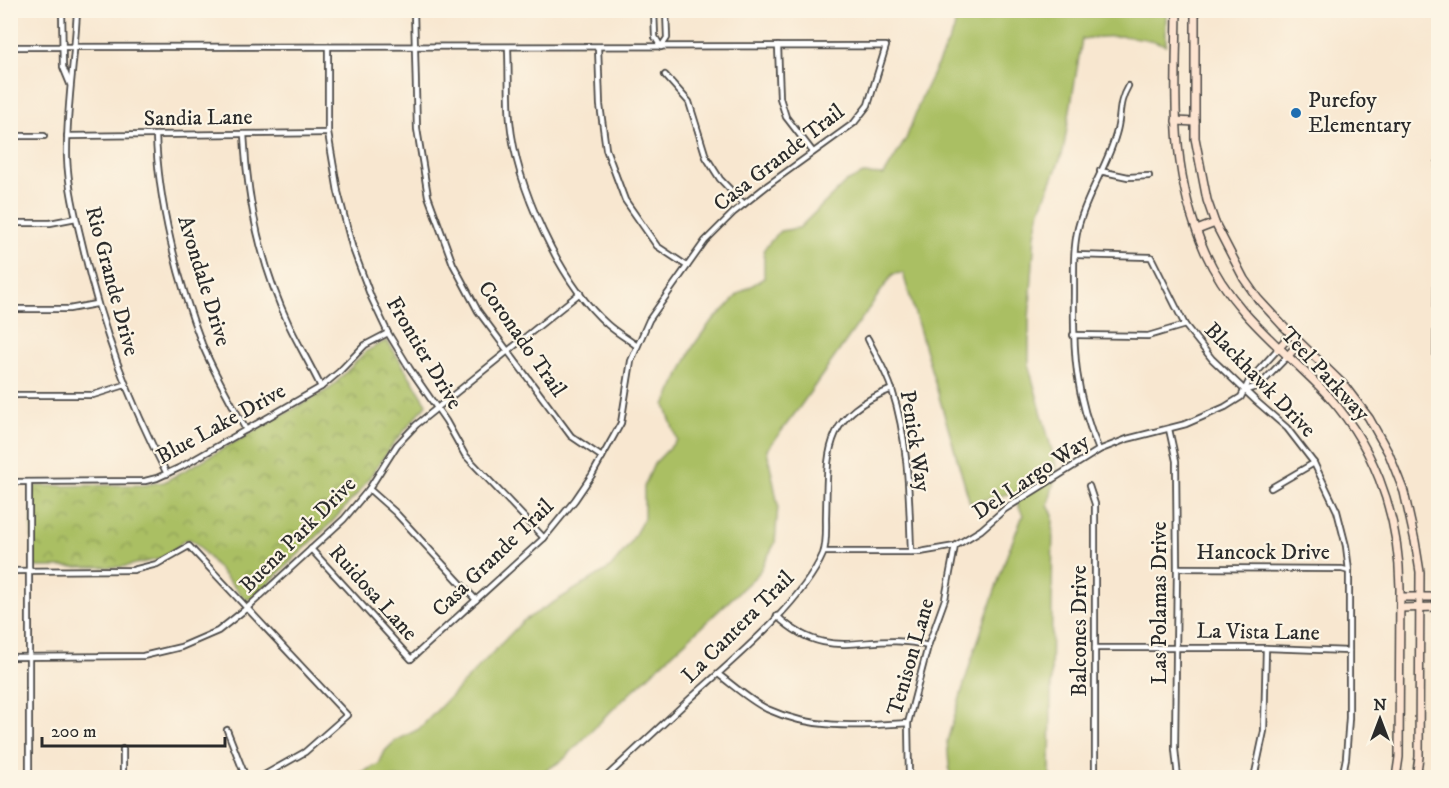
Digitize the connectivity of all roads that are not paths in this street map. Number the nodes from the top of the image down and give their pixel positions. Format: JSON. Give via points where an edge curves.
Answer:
{"nodes":[{"id":1,"x":62,"y":10,"type":"edge"},
{"id":2,"x":76,"y":10,"type":"edge"},
{"id":3,"x":414,"y":10,"type":"edge"},
{"id":4,"x":654,"y":10,"type":"edge"},
{"id":5,"x":666,"y":10,"type":"edge"},
{"id":6,"x":1177,"y":10,"type":"edge"},
{"id":7,"x":1195,"y":10,"type":"edge"},
{"id":8,"x":1400,"y":12,"type":"dead end"},
{"id":9,"x":1438,"y":12,"type":"edge"},
{"id":10,"x":63,"y":46,"type":"junction"},
{"id":11,"x":76,"y":46,"type":"junction"},
{"id":12,"x":778,"y":46,"type":"junction"},
{"id":13,"x":10,"y":47,"type":"edge"},
{"id":14,"x":328,"y":47,"type":"junction"},
{"id":15,"x":598,"y":47,"type":"junction"},
{"id":16,"x":661,"y":47,"type":"junction"},
{"id":17,"x":415,"y":48,"type":"junction"},
{"id":18,"x":508,"y":48,"type":"junction"},
{"id":19,"x":665,"y":75,"type":"dead end"},
{"id":20,"x":1128,"y":86,"type":"dead end"},
{"id":21,"x":70,"y":87,"type":"junction"},
{"id":22,"x":1176,"y":121,"type":"junction"},
{"id":23,"x":1195,"y":122,"type":"junction"},
{"id":24,"x":328,"y":133,"type":"junction"},
{"id":25,"x":244,"y":134,"type":"junction"},
{"id":26,"x":156,"y":135,"type":"junction"},
{"id":27,"x":10,"y":136,"type":"edge"},
{"id":28,"x":44,"y":136,"type":"dead end"},
{"id":29,"x":67,"y":136,"type":"junction"},
{"id":30,"x":813,"y":152,"type":"junction"},
{"id":31,"x":1438,"y":156,"type":"edge"},
{"id":32,"x":1100,"y":171,"type":"junction"},
{"id":33,"x":1149,"y":176,"type":"dead end"},
{"id":34,"x":744,"y":204,"type":"junction"},
{"id":35,"x":1438,"y":206,"type":"edge"},
{"id":36,"x":76,"y":218,"type":"junction"},
{"id":37,"x":10,"y":223,"type":"edge"},
{"id":38,"x":1215,"y":223,"type":"junction"},
{"id":39,"x":1197,"y":230,"type":"junction"},
{"id":40,"x":1075,"y":255,"type":"junction"},
{"id":41,"x":687,"y":266,"type":"junction"},
{"id":42,"x":1438,"y":286,"type":"edge"},
{"id":43,"x":580,"y":293,"type":"junction"},
{"id":44,"x":96,"y":304,"type":"junction"},
{"id":45,"x":10,"y":309,"type":"edge"},
{"id":46,"x":1185,"y":326,"type":"junction"},
{"id":47,"x":388,"y":333,"type":"junction"},
{"id":48,"x":1291,"y":334,"type":"junction"},
{"id":49,"x":1073,"y":335,"type":"junction"},
{"id":50,"x":868,"y":339,"type":"dead end"},
{"id":51,"x":1299,"y":343,"type":"junction"},
{"id":52,"x":638,"y":346,"type":"junction"},
{"id":53,"x":1278,"y":349,"type":"junction"},
{"id":54,"x":508,"y":351,"type":"junction"},
{"id":55,"x":1287,"y":357,"type":"junction"},
{"id":56,"x":1437,"y":372,"type":"edge"},
{"id":57,"x":125,"y":384,"type":"junction"},
{"id":58,"x":321,"y":387,"type":"junction"},
{"id":59,"x":892,"y":389,"type":"junction"},
{"id":60,"x":1246,"y":390,"type":"junction"},
{"id":61,"x":10,"y":395,"type":"edge"},
{"id":62,"x":437,"y":409,"type":"junction"},
{"id":63,"x":1169,"y":429,"type":"junction"},
{"id":64,"x":246,"y":430,"type":"junction"},
{"id":65,"x":1099,"y":450,"type":"junction"},
{"id":66,"x":602,"y":457,"type":"junction"},
{"id":67,"x":1314,"y":463,"type":"junction"},
{"id":68,"x":167,"y":474,"type":"junction"},
{"id":69,"x":10,"y":482,"type":"edge"},
{"id":70,"x":28,"y":482,"type":"junction"},
{"id":71,"x":1089,"y":486,"type":"dead end"},
{"id":72,"x":1271,"y":488,"type":"dead end"},
{"id":73,"x":369,"y":489,"type":"junction"},
{"id":74,"x":544,"y":538,"type":"junction"},
{"id":75,"x":955,"y":546,"type":"junction"},
{"id":76,"x":311,"y":549,"type":"junction"},
{"id":77,"x":824,"y":552,"type":"junction"},
{"id":78,"x":911,"y":552,"type":"junction"},
{"id":79,"x":1177,"y":568,"type":"junction"},
{"id":80,"x":10,"y":571,"type":"edge"},
{"id":81,"x":29,"y":571,"type":"junction"},
{"id":82,"x":1349,"y":571,"type":"junction"},
{"id":83,"x":1400,"y":597,"type":"junction"},
{"id":84,"x":1420,"y":597,"type":"junction"},
{"id":85,"x":1438,"y":597,"type":"edge"},
{"id":86,"x":476,"y":600,"type":"junction"},
{"id":87,"x":1438,"y":607,"type":"edge"},
{"id":88,"x":247,"y":608,"type":"junction"},
{"id":89,"x":1400,"y":608,"type":"junction"},
{"id":90,"x":1420,"y":608,"type":"junction"},
{"id":91,"x":777,"y":616,"type":"junction"},
{"id":92,"x":928,"y":646,"type":"junction"},
{"id":93,"x":1095,"y":648,"type":"junction"},
{"id":94,"x":1176,"y":648,"type":"junction"},
{"id":95,"x":1266,"y":648,"type":"junction"},
{"id":96,"x":1349,"y":651,"type":"junction"},
{"id":97,"x":10,"y":657,"type":"edge"},
{"id":98,"x":28,"y":657,"type":"junction"},
{"id":99,"x":411,"y":659,"type":"joint"},
{"id":100,"x":718,"y":674,"type":"junction"},
{"id":101,"x":908,"y":723,"type":"junction"},
{"id":102,"x":227,"y":730,"type":"dead end"},
{"id":103,"x":123,"y":750,"type":"dead end"},
{"id":104,"x":28,"y":777,"type":"edge"},
{"id":105,"x":123,"y":777,"type":"edge"},
{"id":106,"x":246,"y":777,"type":"edge"},
{"id":107,"x":259,"y":777,"type":"edge"},
{"id":108,"x":605,"y":777,"type":"edge"},
{"id":109,"x":909,"y":777,"type":"edge"},
{"id":110,"x":1095,"y":777,"type":"edge"},
{"id":111,"x":1178,"y":777,"type":"edge"},
{"id":112,"x":1254,"y":777,"type":"edge"},
{"id":113,"x":1342,"y":777,"type":"edge"},
{"id":114,"x":1396,"y":777,"type":"edge"},
{"id":115,"x":1416,"y":777,"type":"edge"}],
"edges":[{"from":1,"to":10,"type":"street","name":"Rio Grande Drive"},
{"from":2,"to":11,"type":"street","name":"Rio Grande Drive"},
{"from":3,"to":17,"type":"street","name":"Coronado Trail"},
{"from":4,"to":16,"type":"street","via":[[655,38]]},
{"from":5,"to":16,"type":"street","via":[[667,38]]},
{"from":6,"to":22,"type":"main road","name":"Teel Parkway"},
{"from":7,"to":23,"type":"main road","name":"Teel Parkway"},
{"from":8,"to":9,"type":"street"},
{"from":10,"to":11,"type":"street"},
{"from":10,"to":13,"type":"street"},
{"from":10,"to":21,"type":"street","name":"Rio Grande Drive","via":[[63,66]]},
{"from":11,"to":14,"type":"street"},
{"from":11,"to":21,"type":"street","name":"Rio Grande Drive"},
{"from":12,"to":16,"type":"street"},
{"from":12,"to":30,"type":"street","via":[[780,98],[786,117]]},
{"from":12,"to":30,"type":"street","name":"Casa Grande Trail","via":[[886,46],[868,105],[854,123]]},
{"from":14,"to":17,"type":"street"},
{"from":14,"to":24,"type":"street","name":"Frontier Drive"},
{"from":15,"to":16,"type":"street"},
{"from":15,"to":18,"type":"street"},
{"from":15,"to":41,"type":"street","via":[[606,149],[626,200],[657,246]]},
{"from":17,"to":18,"type":"street"},
{"from":17,"to":54,"type":"street","name":"Coronado Trail","via":[[417,129],[428,196],[453,264],[478,311]]},
{"from":18,"to":43,"type":"street","via":[[510,123],[523,181],[545,238]]},
{"from":19,"to":34,"type":"street","via":[[689,102],[706,157]]},
{"from":20,"to":32,"type":"street","via":[[1121,99],[1116,135]]},
{"from":21,"to":29,"type":"street","name":"Rio Grande Drive"},
{"from":22,"to":23,"type":"main road"},
{"from":22,"to":39,"type":"main road","name":"Teel Parkway","via":[[1179,162]]},
{"from":23,"to":38,"type":"main road","name":"Teel Parkway","via":[[1207,200]]},
{"from":24,"to":25,"type":"street","name":"Sandia Lane"},
{"from":24,"to":47,"type":"street","name":"Frontier Drive","via":[[352,246]]},
{"from":25,"to":26,"type":"street","name":"Sandia Lane"},
{"from":25,"to":58,"type":"street","via":[[253,218],[267,268],[289,324]]},
{"from":26,"to":29,"type":"street","name":"Sandia Lane"},
{"from":26,"to":64,"type":"street","name":"Avondale Drive","via":[[157,169],[180,275],[203,345]]},
{"from":27,"to":28,"type":"street"},
{"from":29,"to":36,"type":"street","name":"Rio Grande Drive"},
{"from":30,"to":34,"type":"street","name":"Casa Grande Trail"},
{"from":31,"to":35,"type":"street"},
{"from":32,"to":33,"type":"street","via":[[1128,177]]},
{"from":32,"to":40,"type":"street","via":[[1081,220]]},
{"from":34,"to":41,"type":"street","name":"Casa Grande Trail","via":[[705,241]]},
{"from":35,"to":42,"type":"street"},
{"from":36,"to":37,"type":"street","via":[[50,223]]},
{"from":36,"to":44,"type":"street","name":"Rio Grande Drive"},
{"from":38,"to":39,"type":"main road"},
{"from":38,"to":48,"type":"main road","name":"Teel Parkway","via":[[1244,279],[1263,306]]},
{"from":39,"to":53,"type":"main road","name":"Teel Parkway","via":[[1205,252],[1236,303]]},
{"from":40,"to":46,"type":"street","name":"Blackhawk Drive","via":[[1151,257]]},
{"from":40,"to":49,"type":"street"},
{"from":41,"to":52,"type":"street","name":"Casa Grande Trail","via":[[649,320]]},
{"from":42,"to":56,"type":"street"},
{"from":43,"to":52,"type":"street","via":[[607,324]]},
{"from":43,"to":54,"type":"street","name":"Buena Park Drive"},
{"from":44,"to":45,"type":"street","via":[[69,309]]},
{"from":44,"to":57,"type":"street","name":"Rio Grande Drive"},
{"from":46,"to":49,"type":"street","via":[[1148,336]]},
{"from":46,"to":60,"type":"street","name":"Blackhawk Drive","via":[[1212,359]]},
{"from":47,"to":58,"type":"street","name":"Blue Lake Drive","via":[[365,345]]},
{"from":47,"to":62,"type":"street","name":"Frontier Drive"},
{"from":48,"to":51,"type":"main road","name":"Teel Parkway"},
{"from":48,"to":53,"type":"main road"},
{"from":49,"to":65,"type":"street","via":[[1078,385]]},
{"from":50,"to":59,"type":"street","name":"Penick Way"},
{"from":51,"to":55,"type":"main road"},
{"from":51,"to":84,"type":"main road","name":"Teel Parkway","via":[[1344,385],[1389,454],[1404,492],[1416,542]]},
{"from":52,"to":66,"type":"street","name":"Casa Grande Trail","via":[[631,361],[621,423]]},
{"from":53,"to":55,"type":"main road","name":"Teel Parkway"},
{"from":53,"to":60,"type":"street","name":"Del Largo Way"},
{"from":54,"to":62,"type":"street","name":"Buena Park Drive"},
{"from":54,"to":66,"type":"street","name":"Coronado Trail","via":[[570,436]]},
{"from":55,"to":60,"type":"street","name":"Del Largo Way","via":[[1259,386]]},
{"from":55,"to":83,"type":"main road","name":"Teel Parkway","via":[[1334,402],[1373,463],[1391,515],[1400,567]]},
{"from":57,"to":61,"type":"street","via":[[93,395]]},
{"from":57,"to":68,"type":"street","name":"Rio Grande Drive"},
{"from":58,"to":64,"type":"street","name":"Blue Lake Drive"},
{"from":59,"to":77,"type":"street","name":"La Cantera Trail","via":[[849,414],[833,437],[827,465]]},
{"from":59,"to":78,"type":"street","name":"Penick Way","via":[[906,462]]},
{"from":60,"to":63,"type":"street","name":"Del Largo Way","via":[[1225,407]]},
{"from":60,"to":67,"type":"street","name":"Blackhawk Drive","via":[[1287,428]]},
{"from":62,"to":73,"type":"street","name":"Buena Park Drive","via":[[397,445]]},
{"from":62,"to":74,"type":"street","name":"Frontier Drive","via":[[465,455]]},
{"from":63,"to":65,"type":"street","name":"Del Largo Way"},
{"from":63,"to":79,"type":"street","name":"Las Polamas Drive","via":[[1176,461]]},
{"from":64,"to":68,"type":"street","name":"Blue Lake Drive"},
{"from":65,"to":75,"type":"street","name":"Del Largo Way","via":[[1005,509],[975,535]]},
{"from":66,"to":74,"type":"street","name":"Casa Grande Trail","via":[[575,500]]},
{"from":67,"to":72,"type":"street"},
{"from":67,"to":82,"type":"street","name":"Blackhawk Drive","via":[[1339,518]]},
{"from":68,"to":70,"type":"street","name":"Blue Lake Drive","via":[[145,481]]},
{"from":69,"to":70,"type":"street","name":"Blue Lake Drive"},
{"from":70,"to":81,"type":"street"},
{"from":71,"to":93,"type":"street","name":"Balcones Drive","via":[[1095,504]]},
{"from":73,"to":76,"type":"street","name":"Buena Park Drive"},
{"from":73,"to":86,"type":"street"},
{"from":74,"to":86,"type":"street","name":"Casa Grande Trail"},
{"from":75,"to":78,"type":"street","name":"Del Largo Way"},
{"from":75,"to":92,"type":"street","name":"Tenison Lane","via":[[945,599]]},
{"from":76,"to":88,"type":"street","name":"Buena Park Drive"},
{"from":76,"to":99,"type":"street","name":"Ruidosa Lane"},
{"from":77,"to":78,"type":"street","name":"Del Largo Way"},
{"from":77,"to":91,"type":"street","name":"La Cantera Trail","via":[[805,585]]},
{"from":79,"to":82,"type":"street","name":"Hancock Drive"},
{"from":79,"to":94,"type":"street","name":"Las Polamas Drive"},
{"from":80,"to":81,"type":"street"},
{"from":81,"to":88,"type":"street","via":[[133,570],[157,564],[189,546]]},
{"from":81,"to":98,"type":"street"},
{"from":82,"to":96,"type":"street","name":"Blackhawk Drive"},
{"from":83,"to":84,"type":"main road"},
{"from":83,"to":89,"type":"main road","name":"Teel Parkway"},
{"from":84,"to":85,"type":"main road"},
{"from":84,"to":90,"type":"main road","name":"Teel Parkway"},
{"from":86,"to":99,"type":"street","name":"Casa Grande Trail"},
{"from":87,"to":90,"type":"main road"},
{"from":88,"to":98,"type":"street","name":"Buena Park Drive","via":[[218,631],[161,653]]},
{"from":88,"to":107,"type":"street","via":[[347,715],[304,752]]},
{"from":89,"to":90,"type":"main road"},
{"from":89,"to":114,"type":"main road","name":"Teel Parkway","via":[[1400,756]]},
{"from":90,"to":115,"type":"main road","name":"Teel Parkway"},
{"from":91,"to":92,"type":"street","via":[[804,637],[824,644],[895,641]]},
{"from":91,"to":100,"type":"street","name":"La Cantera Trail"},
{"from":92,"to":101,"type":"street","name":"Tenison Lane"},
{"from":93,"to":94,"type":"street","name":"La Vista Lane"},
{"from":93,"to":110,"type":"street","name":"Balcones Drive"},
{"from":94,"to":95,"type":"street","name":"La Vista Lane"},
{"from":94,"to":111,"type":"street","name":"Las Polamas Drive"},
{"from":95,"to":96,"type":"street","name":"La Vista Lane"},
{"from":95,"to":112,"type":"street","via":[[1264,731]]},
{"from":96,"to":113,"type":"street","name":"Blackhawk Drive","via":[[1349,718]]},
{"from":97,"to":98,"type":"street","name":"Buena Park Drive"},
{"from":98,"to":104,"type":"street"},
{"from":100,"to":101,"type":"street","via":[[766,708],[810,723]]},
{"from":100,"to":108,"type":"street","name":"La Cantera Trail"},
{"from":101,"to":109,"type":"street","name":"Tenison Lane"},
{"from":102,"to":106,"type":"street"},
{"from":103,"to":105,"type":"street"}]}
